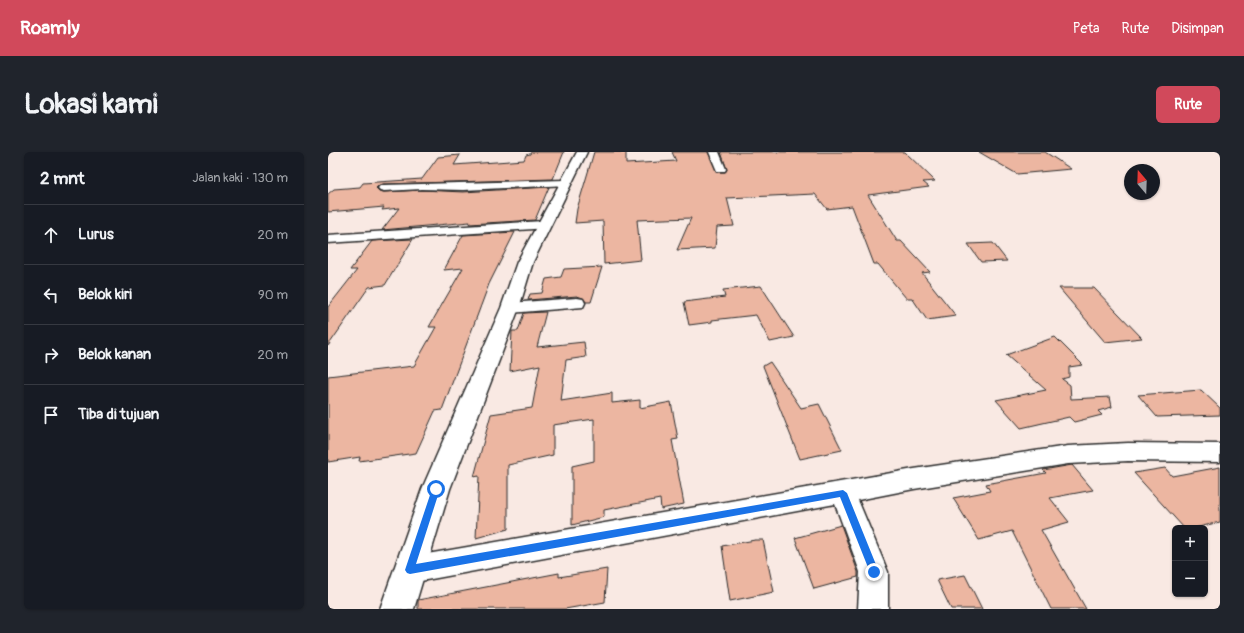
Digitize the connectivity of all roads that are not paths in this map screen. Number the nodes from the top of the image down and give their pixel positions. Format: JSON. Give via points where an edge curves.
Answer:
{"nodes":[{"id":1,"x":582,"y":152,"type":"edge"},
{"id":2,"x":714,"y":152,"type":"edge"},
{"id":3,"x":721,"y":169,"type":"dead end"},
{"id":4,"x":565,"y":183,"type":"junction"},
{"id":5,"x":384,"y":188,"type":"dead end"},
{"id":6,"x":543,"y":225,"type":"junction"},
{"id":7,"x":328,"y":240,"type":"edge"},
{"id":8,"x":577,"y":303,"type":"dead end"},
{"id":9,"x":510,"y":308,"type":"junction"},
{"id":10,"x":1220,"y":453,"type":"edge"},
{"id":11,"x":843,"y":493,"type":"junction"},
{"id":12,"x":410,"y":570,"type":"junction"},
{"id":13,"x":398,"y":609,"type":"edge"},
{"id":14,"x":873,"y":609,"type":"edge"}],
"edges":[{"from":1,"to":4,"type":"street"},
{"from":2,"to":3,"type":"street"},
{"from":4,"to":5,"type":"street"},
{"from":4,"to":6,"type":"street"},
{"from":6,"to":7,"type":"street","via":[[412,232]]},
{"from":6,"to":9,"type":"street","via":[[525,262]]},
{"from":8,"to":9,"type":"street"},
{"from":9,"to":12,"type":"street","via":[[436,489]]},
{"from":10,"to":11,"type":"street","via":[[1128,452],[1068,455]]},
{"from":11,"to":12,"type":"street"},
{"from":11,"to":14,"type":"street","via":[[874,572]]},
{"from":12,"to":13,"type":"street"}]}
